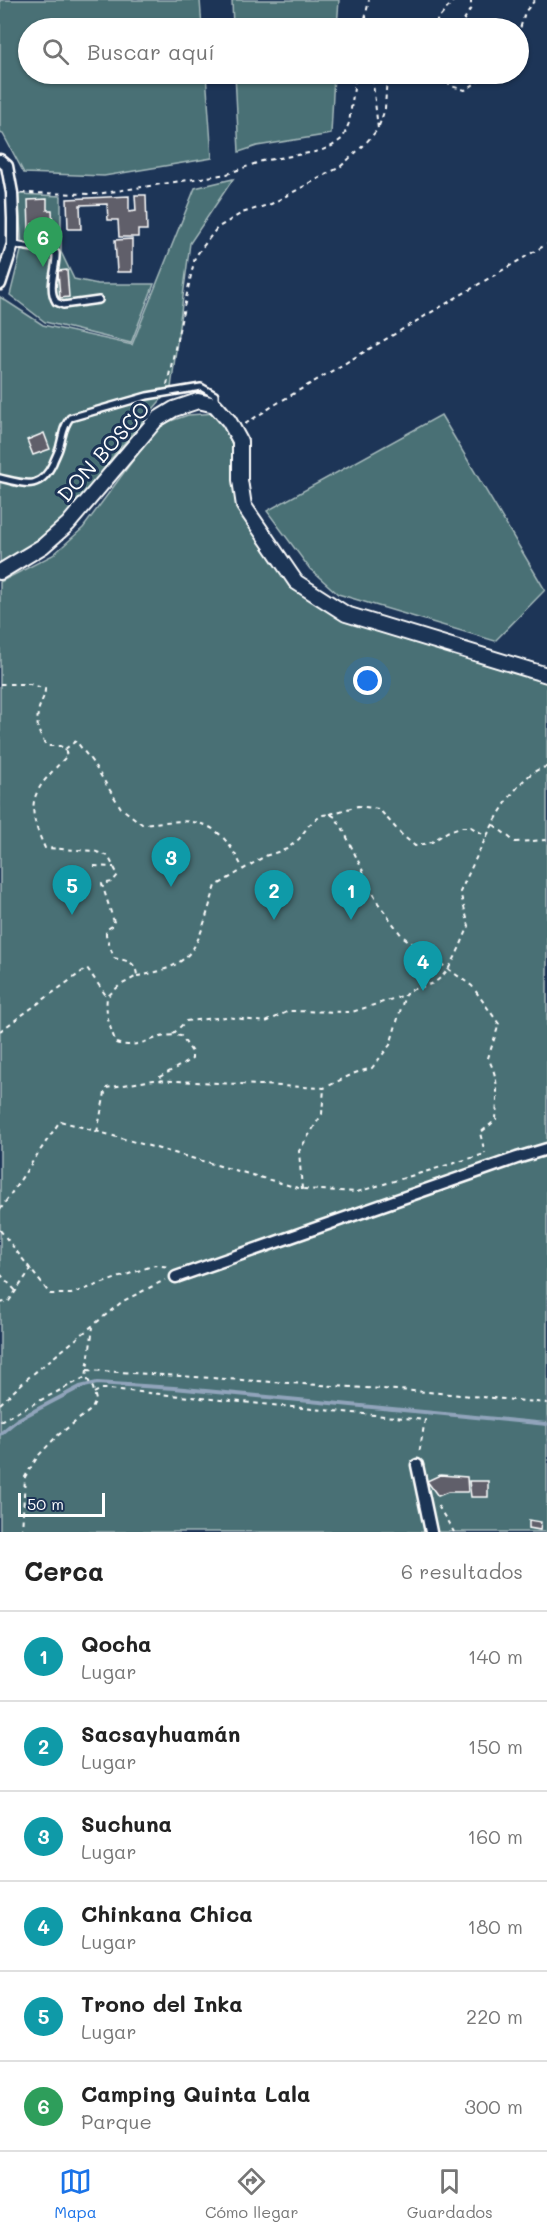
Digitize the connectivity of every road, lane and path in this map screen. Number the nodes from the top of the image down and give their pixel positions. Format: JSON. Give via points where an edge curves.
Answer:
{"nodes":[{"id":1,"x":369,"y":0,"type":"edge"},
{"id":2,"x":454,"y":0,"type":"edge"},
{"id":3,"x":471,"y":0,"type":"edge"},
{"id":4,"x":535,"y":0,"type":"edge"},
{"id":5,"x":365,"y":12,"type":"junction"},
{"id":6,"x":364,"y":18,"type":"edge"},
{"id":7,"x":366,"y":18,"type":"edge"},
{"id":8,"x":439,"y":18,"type":"edge"},
{"id":9,"x":465,"y":18,"type":"edge"},
{"id":10,"x":524,"y":18,"type":"edge"},
{"id":11,"x":355,"y":84,"type":"edge"},
{"id":12,"x":373,"y":84,"type":"edge"},
{"id":13,"x":386,"y":84,"type":"edge"},
{"id":14,"x":449,"y":84,"type":"edge"},
{"id":15,"x":474,"y":84,"type":"edge"},
{"id":16,"x":378,"y":129,"type":"junction"},
{"id":17,"x":0,"y":160,"type":"edge"},
{"id":18,"x":12,"y":193,"type":"junction"},
{"id":19,"x":13,"y":244,"type":"junction"},
{"id":20,"x":547,"y":244,"type":"edge"},
{"id":21,"x":0,"y":284,"type":"edge"},
{"id":22,"x":99,"y":300,"type":"dead end"},
{"id":23,"x":166,"y":394,"type":"junction"},
{"id":24,"x":215,"y":405,"type":"junction"},
{"id":25,"x":235,"y":431,"type":"junction"},
{"id":26,"x":0,"y":478,"type":"edge"},
{"id":27,"x":0,"y":572,"type":"edge"},
{"id":28,"x":547,"y":675,"type":"edge"},
{"id":29,"x":0,"y":684,"type":"edge"},
{"id":30,"x":65,"y":748,"type":"junction"},
{"id":31,"x":547,"y":767,"type":"edge"},
{"id":32,"x":330,"y":814,"type":"junction"},
{"id":33,"x":494,"y":825,"type":"junction"},
{"id":34,"x":488,"y":837,"type":"junction"},
{"id":35,"x":547,"y":840,"type":"edge"},
{"id":36,"x":94,"y":866,"type":"dead end"},
{"id":37,"x":114,"y":867,"type":"junction"},
{"id":38,"x":243,"y":869,"type":"junction"},
{"id":39,"x":448,"y":970,"type":"junction"},
{"id":40,"x":137,"y":975,"type":"junction"},
{"id":41,"x":405,"y":995,"type":"junction"},
{"id":42,"x":107,"y":997,"type":"junction"},
{"id":43,"x":0,"y":1030,"type":"edge"},
{"id":44,"x":173,"y":1034,"type":"junction"},
{"id":45,"x":154,"y":1080,"type":"junction"},
{"id":46,"x":324,"y":1088,"type":"junction"},
{"id":47,"x":97,"y":1132,"type":"junction"},
{"id":48,"x":547,"y":1149,"type":"edge"},
{"id":49,"x":485,"y":1153,"type":"junction"},
{"id":50,"x":495,"y":1165,"type":"junction"},
{"id":51,"x":302,"y":1189,"type":"junction"},
{"id":52,"x":0,"y":1210,"type":"edge"},
{"id":53,"x":0,"y":1230,"type":"edge"},
{"id":54,"x":32,"y":1269,"type":"junction"},
{"id":55,"x":0,"y":1274,"type":"edge"},
{"id":56,"x":176,"y":1276,"type":"junction"},
{"id":57,"x":16,"y":1291,"type":"junction"},
{"id":58,"x":0,"y":1303,"type":"edge"},
{"id":59,"x":93,"y":1327,"type":"junction"},
{"id":60,"x":87,"y":1370,"type":"junction"},
{"id":61,"x":86,"y":1377,"type":"junction"},
{"id":62,"x":94,"y":1393,"type":"junction"},
{"id":63,"x":547,"y":1403,"type":"edge"},
{"id":64,"x":0,"y":1404,"type":"edge"},
{"id":65,"x":0,"y":1420,"type":"edge"},
{"id":66,"x":417,"y":1465,"type":"joint"},
{"id":67,"x":22,"y":1532,"type":"edge"},
{"id":68,"x":431,"y":1532,"type":"edge"}],
"edges":[{"from":1,"to":5,"type":"path"},
{"from":2,"to":8,"type":"path"},
{"from":3,"to":9,"type":"path"},
{"from":4,"to":10,"type":"path"},
{"from":5,"to":6,"type":"path"},
{"from":5,"to":7,"type":"path"},
{"from":11,"to":18,"type":"path","via":[[343,138],[320,151],[262,161],[227,174],[97,194]]},
{"from":12,"to":16,"type":"path"},
{"from":13,"to":16,"type":"path","via":[[385,109]]},
{"from":14,"to":15,"type":"path","via":[[465,90]]},
{"from":16,"to":23,"type":"path","via":[[340,167],[217,228],[195,257]]},
{"from":17,"to":18,"type":"street","via":[[7,166]]},
{"from":18,"to":19,"type":"street"},
{"from":19,"to":21,"type":"street"},
{"from":19,"to":22,"type":"lane","via":[[56,253],[52,290],[56,302],[63,305]]},
{"from":20,"to":25,"type":"path"},
{"from":23,"to":24,"type":"lane","via":[[201,387],[215,394]]},
{"from":23,"to":26,"type":"lane","via":[[70,418],[48,473],[38,482],[27,484]]},
{"from":24,"to":25,"type":"street"},
{"from":24,"to":27,"type":"street","name":"DON BOSCO","via":[[198,400],[156,420],[68,524],[43,546]]},
{"from":25,"to":28,"type":"street","via":[[240,441],[244,506],[296,582],[346,614]]},
{"from":29,"to":30,"type":"path","via":[[30,684],[45,689],[38,712],[39,735],[47,746]]},
{"from":30,"to":37,"type":"path","via":[[67,756],[42,782],[32,811],[34,825],[45,848],[94,851],[108,856]]},
{"from":30,"to":38,"type":"path","via":[[75,741],[121,808],[142,824],[181,820],[208,825],[223,835]]},
{"from":31,"to":33,"type":"path","via":[[528,776],[508,797]]},
{"from":32,"to":34,"type":"path","via":[[358,806],[379,809],[415,846],[460,827],[471,827]]},
{"from":32,"to":38,"type":"path","via":[[309,825],[287,849]]},
{"from":32,"to":39,"type":"path","via":[[343,829],[378,903],[402,936]]},
{"from":33,"to":34,"type":"path"},
{"from":33,"to":35,"type":"path","via":[[515,842]]},
{"from":34,"to":39,"type":"path","via":[[460,892],[469,926]]},
{"from":36,"to":37,"type":"path"},
{"from":37,"to":40,"type":"path","via":[[118,875],[112,882],[102,884],[114,922],[106,935],[114,958],[132,962]]},
{"from":38,"to":40,"type":"path","via":[[216,886],[199,938],[182,962]]},
{"from":39,"to":41,"type":"path","via":[[434,982],[411,989]]},
{"from":39,"to":49,"type":"path","via":[[472,986],[499,1024],[488,1058],[498,1088],[496,1120],[480,1133]]},
{"from":40,"to":42,"type":"path"},
{"from":41,"to":44,"type":"path","via":[[352,1012],[289,1011],[266,1022],[227,1017],[186,1021]]},
{"from":41,"to":46,"type":"path","via":[[390,1045],[372,1068]]},
{"from":42,"to":43,"type":"path","via":[[87,968]]},
{"from":42,"to":44,"type":"path","via":[[105,1009],[116,1043],[128,1047]]},
{"from":44,"to":45,"type":"path","via":[[181,1036],[192,1052],[192,1059]]},
{"from":45,"to":46,"type":"path"},
{"from":45,"to":47,"type":"path","via":[[106,1088]]},
{"from":46,"to":51,"type":"path","via":[[322,1114],[299,1151]]},
{"from":47,"to":51,"type":"path"},
{"from":47,"to":52,"type":"path","via":[[60,1121]]},
{"from":48,"to":50,"type":"street"},
{"from":49,"to":50,"type":"path"},
{"from":49,"to":51,"type":"path","via":[[357,1192]]},
{"from":50,"to":56,"type":"street"},
{"from":53,"to":54,"type":"path"},
{"from":54,"to":56,"type":"path","via":[[50,1294],[70,1294],[155,1265],[169,1267]]},
{"from":54,"to":57,"type":"path"},
{"from":55,"to":57,"type":"path"},
{"from":56,"to":59,"type":"path","via":[[123,1301]]},
{"from":57,"to":58,"type":"path","via":[[9,1301]]},
{"from":59,"to":60,"type":"path"},
{"from":59,"to":64,"type":"path"},
{"from":60,"to":61,"type":"path"},
{"from":60,"to":63,"type":"path"},
{"from":61,"to":62,"type":"path"},
{"from":61,"to":65,"type":"path"},
{"from":62,"to":66,"type":"path","via":[[109,1389],[425,1420]]},
{"from":62,"to":67,"type":"path","via":[[92,1409],[57,1436],[25,1477]]},
{"from":66,"to":68,"type":"street"}]}
